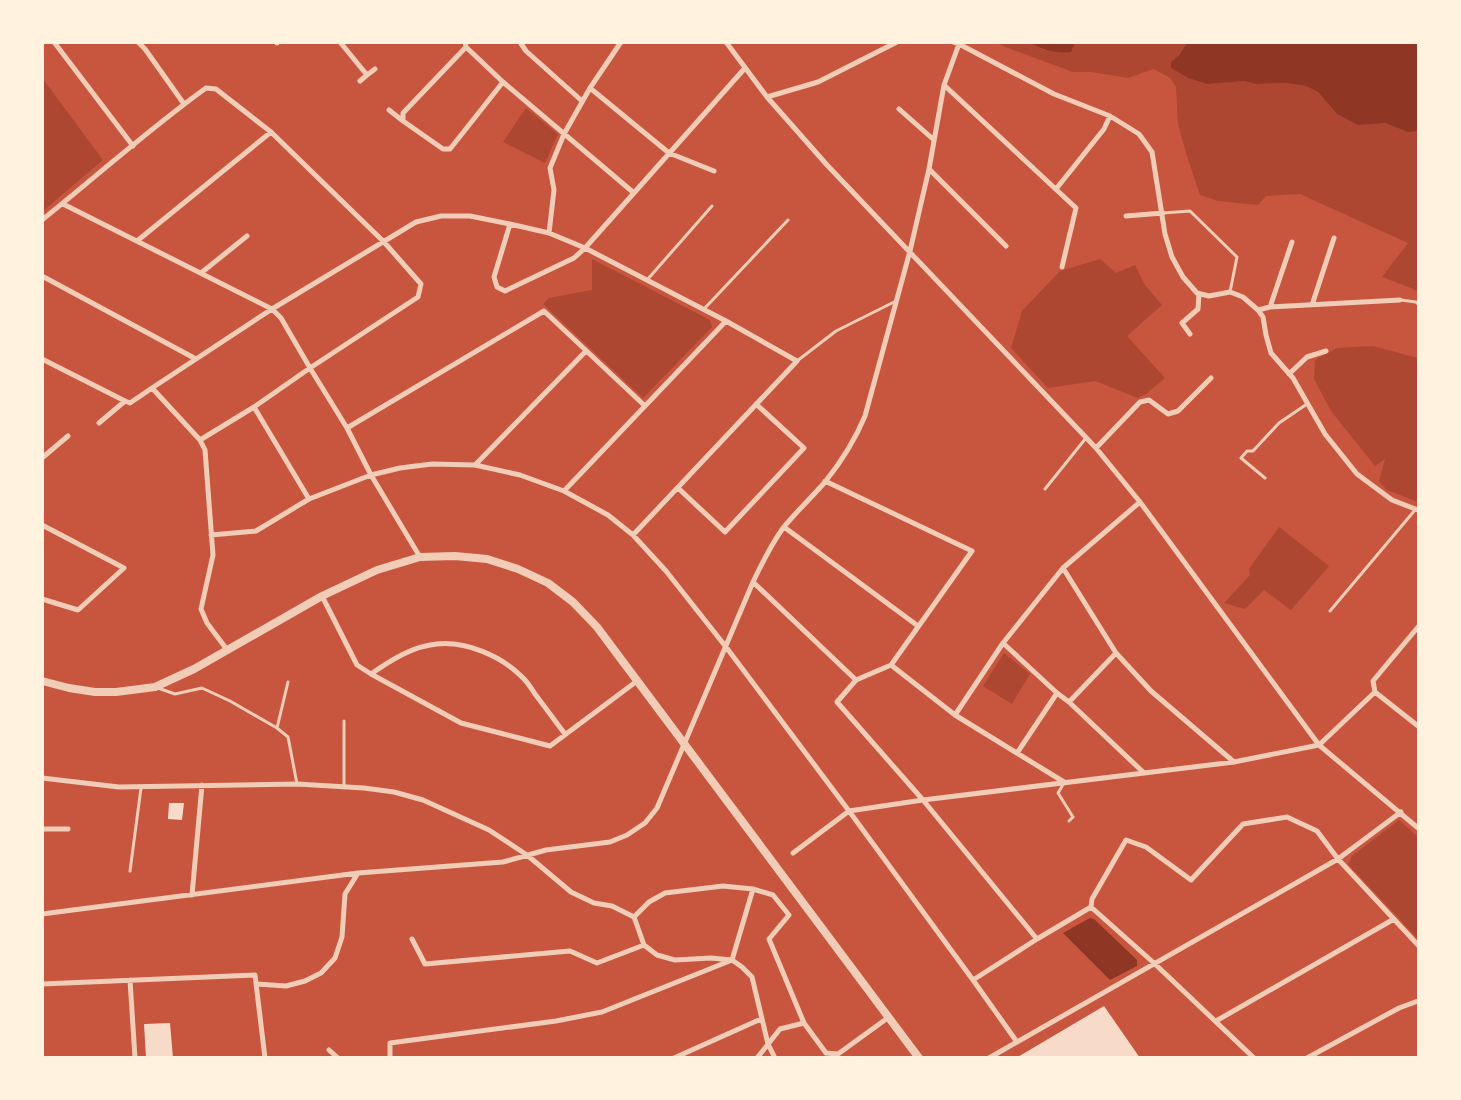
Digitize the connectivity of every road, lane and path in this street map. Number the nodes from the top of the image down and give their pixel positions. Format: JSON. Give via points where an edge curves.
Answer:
{"nodes":[{"id":1,"x":54,"y":42,"type":"edge"},
{"id":2,"x":138,"y":42,"type":"edge"},
{"id":3,"x":340,"y":42,"type":"edge"},
{"id":4,"x":520,"y":42,"type":"edge"},
{"id":5,"x":621,"y":42,"type":"edge"},
{"id":6,"x":726,"y":42,"type":"edge"},
{"id":7,"x":897,"y":42,"type":"edge"},
{"id":8,"x":953,"y":42,"type":"edge"},
{"id":9,"x":959,"y":44,"type":"junction"},
{"id":10,"x":466,"y":45,"type":"edge"},
{"id":11,"x":744,"y":68,"type":"junction"},
{"id":12,"x":375,"y":69,"type":"dead end"},
{"id":13,"x":367,"y":75,"type":"junction"},
{"id":14,"x":360,"y":81,"type":"dead end"},
{"id":15,"x":503,"y":82,"type":"junction"},
{"id":16,"x":944,"y":85,"type":"junction"},
{"id":17,"x":590,"y":88,"type":"junction"},
{"id":18,"x":767,"y":97,"type":"junction"},
{"id":19,"x":582,"y":101,"type":"junction"},
{"id":20,"x":184,"y":104,"type":"junction"},
{"id":21,"x":899,"y":109,"type":"dead end"},
{"id":22,"x":388,"y":110,"type":"dead end"},
{"id":23,"x":1110,"y":116,"type":"junction"},
{"id":24,"x":403,"y":121,"type":"junction"},
{"id":25,"x":271,"y":132,"type":"junction"},
{"id":26,"x":564,"y":134,"type":"junction"},
{"id":27,"x":934,"y":140,"type":"junction"},
{"id":28,"x":132,"y":146,"type":"junction"},
{"id":29,"x":669,"y":153,"type":"junction"},
{"id":30,"x":929,"y":169,"type":"junction"},
{"id":31,"x":714,"y":171,"type":"dead end"},
{"id":32,"x":1056,"y":189,"type":"junction"},
{"id":33,"x":634,"y":193,"type":"junction"},
{"id":34,"x":62,"y":204,"type":"junction"},
{"id":35,"x":712,"y":206,"type":"dead end"},
{"id":36,"x":1163,"y":213,"type":"junction"},
{"id":37,"x":1126,"y":216,"type":"dead end"},
{"id":38,"x":42,"y":220,"type":"edge"},
{"id":39,"x":788,"y":220,"type":"dead end"},
{"id":40,"x":510,"y":224,"type":"junction"},
{"id":41,"x":549,"y":233,"type":"junction"},
{"id":42,"x":246,"y":236,"type":"dead end"},
{"id":43,"x":1334,"y":238,"type":"dead end"},
{"id":44,"x":137,"y":241,"type":"junction"},
{"id":45,"x":384,"y":242,"type":"junction"},
{"id":46,"x":1292,"y":242,"type":"dead end"},
{"id":47,"x":1006,"y":246,"type":"dead end"},
{"id":48,"x":585,"y":248,"type":"junction"},
{"id":49,"x":910,"y":252,"type":"junction"},
{"id":50,"x":1062,"y":267,"type":"dead end"},
{"id":51,"x":201,"y":273,"type":"junction"},
{"id":52,"x":42,"y":276,"type":"edge"},
{"id":53,"x":646,"y":280,"type":"junction"},
{"id":54,"x":1230,"y":292,"type":"junction"},
{"id":55,"x":1199,"y":294,"type":"junction"},
{"id":56,"x":897,"y":300,"type":"junction"},
{"id":57,"x":1400,"y":300,"type":"joint"},
{"id":58,"x":1418,"y":304,"type":"edge"},
{"id":59,"x":1312,"y":305,"type":"junction"},
{"id":60,"x":1270,"y":307,"type":"junction"},
{"id":61,"x":272,"y":309,"type":"junction"},
{"id":62,"x":704,"y":309,"type":"junction"},
{"id":63,"x":1258,"y":310,"type":"junction"},
{"id":64,"x":726,"y":321,"type":"junction"},
{"id":65,"x":1190,"y":334,"type":"dead end"},
{"id":66,"x":586,"y":351,"type":"junction"},
{"id":67,"x":1326,"y":351,"type":"dead end"},
{"id":68,"x":42,"y":359,"type":"edge"},
{"id":69,"x":196,"y":359,"type":"junction"},
{"id":70,"x":797,"y":361,"type":"junction"},
{"id":71,"x":310,"y":368,"type":"junction"},
{"id":72,"x":1289,"y":374,"type":"junction"},
{"id":73,"x":1211,"y":378,"type":"dead end"},
{"id":74,"x":152,"y":388,"type":"junction"},
{"id":75,"x":125,"y":401,"type":"junction"},
{"id":76,"x":756,"y":404,"type":"junction"},
{"id":77,"x":1307,"y":404,"type":"junction"},
{"id":78,"x":645,"y":406,"type":"junction"},
{"id":79,"x":254,"y":407,"type":"junction"},
{"id":80,"x":99,"y":423,"type":"dead end"},
{"id":81,"x":347,"y":428,"type":"junction"},
{"id":82,"x":68,"y":436,"type":"dead end"},
{"id":83,"x":1086,"y":438,"type":"junction"},
{"id":84,"x":200,"y":440,"type":"junction"},
{"id":85,"x":1096,"y":448,"type":"junction"},
{"id":86,"x":42,"y":458,"type":"edge"},
{"id":87,"x":475,"y":465,"type":"junction"},
{"id":88,"x":372,"y":475,"type":"junction"},
{"id":89,"x":1266,"y":478,"type":"dead end"},
{"id":90,"x":825,"y":481,"type":"junction"},
{"id":91,"x":678,"y":488,"type":"junction"},
{"id":92,"x":1045,"y":489,"type":"dead end"},
{"id":93,"x":564,"y":491,"type":"junction"},
{"id":94,"x":309,"y":499,"type":"junction"},
{"id":95,"x":1140,"y":502,"type":"junction"},
{"id":96,"x":1417,"y":510,"type":"edge"},
{"id":97,"x":42,"y":525,"type":"edge"},
{"id":98,"x":784,"y":527,"type":"junction"},
{"id":99,"x":211,"y":534,"type":"junction"},
{"id":100,"x":633,"y":535,"type":"junction"},
{"id":101,"x":420,"y":556,"type":"junction"},
{"id":102,"x":1062,"y":568,"type":"junction"},
{"id":103,"x":753,"y":582,"type":"junction"},
{"id":104,"x":322,"y":596,"type":"junction"},
{"id":105,"x":42,"y":599,"type":"edge"},
{"id":106,"x":1330,"y":611,"type":"dead end"},
{"id":107,"x":918,"y":626,"type":"junction"},
{"id":108,"x":1418,"y":627,"type":"edge"},
{"id":109,"x":1416,"y":634,"type":"edge"},
{"id":110,"x":1003,"y":644,"type":"junction"},
{"id":111,"x":726,"y":647,"type":"junction"},
{"id":112,"x":228,"y":651,"type":"junction"},
{"id":113,"x":1116,"y":653,"type":"junction"},
{"id":114,"x":891,"y":665,"type":"junction"},
{"id":115,"x":371,"y":674,"type":"junction"},
{"id":116,"x":856,"y":680,"type":"junction"},
{"id":117,"x":42,"y":681,"type":"edge"},
{"id":118,"x":637,"y":681,"type":"junction"},
{"id":119,"x":288,"y":682,"type":"dead end"},
{"id":120,"x":155,"y":687,"type":"junction"},
{"id":121,"x":1375,"y":692,"type":"junction"},
{"id":122,"x":1057,"y":693,"type":"junction"},
{"id":123,"x":1069,"y":702,"type":"junction"},
{"id":124,"x":955,"y":715,"type":"junction"},
{"id":125,"x":344,"y":722,"type":"dead end"},
{"id":126,"x":1418,"y":726,"type":"edge"},
{"id":127,"x":277,"y":728,"type":"junction"},
{"id":128,"x":565,"y":734,"type":"junction"},
{"id":129,"x":684,"y":745,"type":"junction"},
{"id":130,"x":1319,"y":745,"type":"junction"},
{"id":131,"x":1017,"y":754,"type":"junction"},
{"id":132,"x":1234,"y":762,"type":"junction"},
{"id":133,"x":1143,"y":772,"type":"junction"},
{"id":134,"x":42,"y":778,"type":"edge"},
{"id":135,"x":1064,"y":782,"type":"junction"},
{"id":136,"x":297,"y":784,"type":"junction"},
{"id":137,"x":202,"y":785,"type":"junction"},
{"id":138,"x":344,"y":786,"type":"junction"},
{"id":139,"x":141,"y":788,"type":"junction"},
{"id":140,"x":923,"y":800,"type":"junction"},
{"id":141,"x":849,"y":811,"type":"junction"},
{"id":142,"x":1401,"y":812,"type":"junction"},
{"id":143,"x":1069,"y":821,"type":"dead end"},
{"id":144,"x":1418,"y":828,"type":"edge"},
{"id":145,"x":42,"y":829,"type":"edge"},
{"id":146,"x":68,"y":829,"type":"dead end"},
{"id":147,"x":793,"y":853,"type":"dead end"},
{"id":148,"x":527,"y":855,"type":"junction"},
{"id":149,"x":1338,"y":859,"type":"junction"},
{"id":150,"x":130,"y":872,"type":"dead end"},
{"id":151,"x":358,"y":873,"type":"junction"},
{"id":152,"x":753,"y":889,"type":"junction"},
{"id":153,"x":192,"y":895,"type":"junction"},
{"id":154,"x":1091,"y":907,"type":"junction"},
{"id":155,"x":42,"y":914,"type":"edge"},
{"id":156,"x":634,"y":917,"type":"junction"},
{"id":157,"x":1394,"y":919,"type":"junction"},
{"id":158,"x":412,"y":939,"type":"dead end"},
{"id":159,"x":1036,"y":939,"type":"junction"},
{"id":160,"x":644,"y":945,"type":"junction"},
{"id":161,"x":1418,"y":945,"type":"edge"},
{"id":162,"x":732,"y":960,"type":"junction"},
{"id":163,"x":1154,"y":964,"type":"junction"},
{"id":164,"x":130,"y":980,"type":"junction"},
{"id":165,"x":973,"y":980,"type":"junction"},
{"id":166,"x":42,"y":984,"type":"edge"},
{"id":167,"x":257,"y":984,"type":"junction"},
{"id":168,"x":1418,"y":1001,"type":"edge"},
{"id":169,"x":889,"y":1017,"type":"junction"},
{"id":170,"x":762,"y":1019,"type":"junction"},
{"id":171,"x":1216,"y":1021,"type":"junction"},
{"id":172,"x":804,"y":1022,"type":"junction"},
{"id":173,"x":1017,"y":1042,"type":"junction"},
{"id":174,"x":768,"y":1044,"type":"junction"},
{"id":175,"x":329,"y":1050,"type":"dead end"},
{"id":176,"x":136,"y":1058,"type":"edge"},
{"id":177,"x":265,"y":1058,"type":"edge"},
{"id":178,"x":338,"y":1058,"type":"edge"},
{"id":179,"x":390,"y":1058,"type":"edge"},
{"id":180,"x":674,"y":1058,"type":"edge"},
{"id":181,"x":756,"y":1058,"type":"edge"},
{"id":182,"x":776,"y":1058,"type":"edge"},
{"id":183,"x":919,"y":1058,"type":"edge"},
{"id":184,"x":989,"y":1058,"type":"edge"},
{"id":185,"x":1254,"y":1058,"type":"edge"},
{"id":186,"x":1307,"y":1058,"type":"edge"}],
"edges":[{"from":1,"to":28,"type":"street"},
{"from":2,"to":20,"type":"street"},
{"from":3,"to":13,"type":"street"},
{"from":4,"to":19,"type":"street"},
{"from":5,"to":17,"type":"street"},
{"from":6,"to":11,"type":"street"},
{"from":7,"to":18,"type":"street","via":[[818,82]]},
{"from":8,"to":9,"type":"street"},
{"from":9,"to":16,"type":"street"},
{"from":9,"to":23,"type":"street","via":[[1054,94]]},
{"from":10,"to":15,"type":"street"},
{"from":10,"to":24,"type":"street","via":[[403,113]]},
{"from":11,"to":18,"type":"street"},
{"from":11,"to":29,"type":"street"},
{"from":12,"to":13,"type":"street"},
{"from":13,"to":14,"type":"street"},
{"from":15,"to":24,"type":"street","via":[[450,149],[443,149]]},
{"from":15,"to":26,"type":"street"},
{"from":16,"to":27,"type":"street"},
{"from":16,"to":32,"type":"street"},
{"from":17,"to":19,"type":"street"},
{"from":17,"to":29,"type":"street"},
{"from":18,"to":49,"type":"street"},
{"from":19,"to":26,"type":"street"},
{"from":20,"to":25,"type":"street","via":[[206,88],[216,90]]},
{"from":20,"to":28,"type":"street"},
{"from":21,"to":27,"type":"street"},
{"from":22,"to":24,"type":"street"},
{"from":23,"to":32,"type":"street"},
{"from":23,"to":36,"type":"street","via":[[1139,134],[1152,152]]},
{"from":25,"to":44,"type":"street"},
{"from":25,"to":45,"type":"street"},
{"from":26,"to":33,"type":"street"},
{"from":26,"to":41,"type":"street","via":[[550,168],[554,190]]},
{"from":27,"to":30,"type":"street"},
{"from":28,"to":34,"type":"street"},
{"from":29,"to":31,"type":"street"},
{"from":29,"to":33,"type":"street"},
{"from":30,"to":47,"type":"street"},
{"from":30,"to":49,"type":"street"},
{"from":32,"to":50,"type":"street","via":[[1076,208]]},
{"from":33,"to":48,"type":"street"},
{"from":34,"to":38,"type":"street"},
{"from":34,"to":44,"type":"street"},
{"from":35,"to":53,"type":"lane"},
{"from":36,"to":37,"type":"street"},
{"from":36,"to":54,"type":"lane","via":[[1190,211],[1237,257]]},
{"from":36,"to":55,"type":"street","via":[[1172,256],[1183,277]]},
{"from":39,"to":62,"type":"lane"},
{"from":40,"to":41,"type":"street"},
{"from":40,"to":45,"type":"street","via":[[470,216],[441,216],[416,222]]},
{"from":40,"to":48,"type":"street","via":[[494,277],[497,287],[505,291],[574,258]]},
{"from":41,"to":48,"type":"street"},
{"from":42,"to":51,"type":"street"},
{"from":43,"to":59,"type":"street"},
{"from":44,"to":51,"type":"street"},
{"from":45,"to":61,"type":"street"},
{"from":45,"to":71,"type":"street","via":[[421,284],[418,297]]},
{"from":46,"to":60,"type":"street"},
{"from":48,"to":53,"type":"street"},
{"from":49,"to":56,"type":"street"},
{"from":49,"to":83,"type":"street"},
{"from":51,"to":61,"type":"street"},
{"from":52,"to":69,"type":"street"},
{"from":53,"to":62,"type":"street"},
{"from":54,"to":55,"type":"street","via":[[1209,296]]},
{"from":54,"to":63,"type":"street"},
{"from":55,"to":65,"type":"street","via":[[1198,309],[1182,323]]},
{"from":56,"to":70,"type":"lane","via":[[836,330]]},
{"from":56,"to":90,"type":"street","via":[[860,429]]},
{"from":57,"to":58,"type":"lane"},
{"from":57,"to":59,"type":"street"},
{"from":59,"to":60,"type":"street"},
{"from":60,"to":63,"type":"street"},
{"from":61,"to":69,"type":"street"},
{"from":61,"to":71,"type":"street","via":[[281,318]]},
{"from":62,"to":64,"type":"street"},
{"from":63,"to":72,"type":"street","via":[[1272,353]]},
{"from":64,"to":70,"type":"street"},
{"from":64,"to":78,"type":"street"},
{"from":66,"to":78,"type":"street"},
{"from":66,"to":81,"type":"street","via":[[544,311]]},
{"from":66,"to":87,"type":"street"},
{"from":67,"to":72,"type":"street","via":[[1307,357]]},
{"from":68,"to":75,"type":"street"},
{"from":69,"to":74,"type":"street"},
{"from":70,"to":76,"type":"street"},
{"from":71,"to":79,"type":"street"},
{"from":71,"to":81,"type":"street"},
{"from":72,"to":77,"type":"street"},
{"from":73,"to":85,"type":"street","via":[[1178,412],[1168,414],[1149,400],[1140,402]]},
{"from":74,"to":75,"type":"street","via":[[130,403]]},
{"from":74,"to":84,"type":"street"},
{"from":75,"to":80,"type":"street"},
{"from":76,"to":91,"type":"street"},
{"from":76,"to":91,"type":"street","via":[[804,448],[726,532]]},
{"from":77,"to":89,"type":"lane","via":[[1279,423],[1254,451],[1247,451],[1241,458]]},
{"from":77,"to":96,"type":"street","via":[[1325,434],[1357,474],[1392,500]]},
{"from":78,"to":93,"type":"street"},
{"from":79,"to":84,"type":"street"},
{"from":79,"to":94,"type":"street"},
{"from":81,"to":88,"type":"street"},
{"from":82,"to":86,"type":"street"},
{"from":83,"to":85,"type":"street"},
{"from":83,"to":92,"type":"lane"},
{"from":84,"to":99,"type":"street","via":[[205,450]]},
{"from":85,"to":95,"type":"street"},
{"from":87,"to":88,"type":"street","via":[[432,464]]},
{"from":87,"to":93,"type":"street","via":[[520,475]]},
{"from":88,"to":94,"type":"street"},
{"from":88,"to":101,"type":"street"},
{"from":90,"to":98,"type":"street"},
{"from":90,"to":107,"type":"street","via":[[972,552]]},
{"from":91,"to":100,"type":"street"},
{"from":93,"to":100,"type":"street","via":[[608,516]]},
{"from":94,"to":99,"type":"street","via":[[256,531]]},
{"from":95,"to":102,"type":"street"},
{"from":95,"to":130,"type":"street"},
{"from":96,"to":106,"type":"lane"},
{"from":97,"to":105,"type":"street","via":[[124,568],[78,610]]},
{"from":98,"to":103,"type":"street","via":[[768,550]]},
{"from":98,"to":107,"type":"street"},
{"from":99,"to":112,"type":"street","via":[[214,556],[201,609],[207,623]]},
{"from":100,"to":111,"type":"street"},
{"from":101,"to":104,"type":"street","via":[[377,570]]},
{"from":101,"to":118,"type":"street","via":[[487,559],[548,583],[573,602],[596,627]]},
{"from":102,"to":110,"type":"street"},
{"from":102,"to":113,"type":"street"},
{"from":103,"to":111,"type":"street"},
{"from":103,"to":116,"type":"street"},
{"from":104,"to":112,"type":"street"},
{"from":104,"to":115,"type":"street","via":[[357,664]]},
{"from":107,"to":114,"type":"street"},
{"from":108,"to":109,"type":"street"},
{"from":109,"to":121,"type":"street","via":[[1372,681]]},
{"from":110,"to":122,"type":"street"},
{"from":110,"to":124,"type":"street"},
{"from":111,"to":129,"type":"street"},
{"from":111,"to":141,"type":"street"},
{"from":112,"to":120,"type":"street"},
{"from":113,"to":123,"type":"street"},
{"from":113,"to":132,"type":"street","via":[[1151,691]]},
{"from":114,"to":116,"type":"street"},
{"from":114,"to":124,"type":"street"},
{"from":115,"to":128,"type":"street","via":[[461,724],[550,746]]},
{"from":115,"to":128,"type":"street","via":[[399,656],[437,644],[478,649],[500,659],[522,676]]},
{"from":116,"to":140,"type":"street","via":[[838,702]]},
{"from":117,"to":120,"type":"street","via":[[95,692]]},
{"from":118,"to":128,"type":"street"},
{"from":118,"to":129,"type":"street"},
{"from":119,"to":127,"type":"lane"},
{"from":120,"to":127,"type":"lane","via":[[174,694],[202,688]]},
{"from":121,"to":126,"type":"street"},
{"from":121,"to":130,"type":"street"},
{"from":122,"to":123,"type":"street"},
{"from":122,"to":131,"type":"street"},
{"from":123,"to":133,"type":"street"},
{"from":124,"to":131,"type":"street"},
{"from":125,"to":138,"type":"lane"},
{"from":127,"to":136,"type":"lane","via":[[288,737]]},
{"from":129,"to":148,"type":"street","via":[[657,808],[645,823],[610,842]]},
{"from":129,"to":169,"type":"street"},
{"from":130,"to":132,"type":"street"},
{"from":130,"to":142,"type":"street"},
{"from":131,"to":135,"type":"street"},
{"from":132,"to":133,"type":"street"},
{"from":133,"to":135,"type":"street"},
{"from":134,"to":139,"type":"street"},
{"from":135,"to":140,"type":"street"},
{"from":135,"to":143,"type":"lane","via":[[1058,793],[1073,817]]},
{"from":136,"to":137,"type":"street"},
{"from":136,"to":138,"type":"street"},
{"from":137,"to":139,"type":"street"},
{"from":137,"to":153,"type":"street"},
{"from":138,"to":148,"type":"street","via":[[394,792],[424,800],[489,830]]},
{"from":139,"to":150,"type":"lane"},
{"from":140,"to":141,"type":"street"},
{"from":140,"to":159,"type":"street"},
{"from":141,"to":147,"type":"street"},
{"from":141,"to":165,"type":"street"},
{"from":142,"to":144,"type":"street"},
{"from":142,"to":149,"type":"street"},
{"from":145,"to":146,"type":"street"},
{"from":148,"to":151,"type":"street","via":[[504,862]]},
{"from":148,"to":156,"type":"street","via":[[571,892]]},
{"from":149,"to":154,"type":"street","via":[[1317,831],[1287,817],[1243,824],[1191,880],[1146,847],[1126,840],[1092,899]]},
{"from":149,"to":157,"type":"street"},
{"from":149,"to":163,"type":"street"},
{"from":151,"to":153,"type":"street"},
{"from":151,"to":167,"type":"street","via":[[345,894],[342,936],[331,963],[321,973],[305,981],[286,986]]},
{"from":152,"to":156,"type":"street","via":[[723,886],[665,893],[649,902]]},
{"from":152,"to":162,"type":"street"},
{"from":152,"to":172,"type":"street","via":[[773,896],[789,915],[769,939]]},
{"from":153,"to":155,"type":"street"},
{"from":154,"to":159,"type":"street"},
{"from":154,"to":163,"type":"street"},
{"from":156,"to":160,"type":"street"},
{"from":157,"to":161,"type":"street"},
{"from":157,"to":171,"type":"street"},
{"from":158,"to":160,"type":"street","via":[[425,964],[570,951],[597,963]]},
{"from":159,"to":165,"type":"street"},
{"from":160,"to":162,"type":"street","via":[[657,955],[675,960]]},
{"from":162,"to":170,"type":"street","via":[[752,977]]},
{"from":162,"to":179,"type":"street","via":[[602,1012],[390,1043]]},
{"from":163,"to":171,"type":"street"},
{"from":163,"to":173,"type":"street"},
{"from":164,"to":166,"type":"street"},
{"from":164,"to":167,"type":"street","via":[[255,975]]},
{"from":164,"to":176,"type":"street"},
{"from":165,"to":173,"type":"street"},
{"from":167,"to":177,"type":"street"},
{"from":168,"to":186,"type":"street"},
{"from":169,"to":172,"type":"street","via":[[838,1054],[826,1053]]},
{"from":169,"to":183,"type":"street"},
{"from":170,"to":174,"type":"street"},
{"from":170,"to":180,"type":"street"},
{"from":171,"to":185,"type":"street"},
{"from":172,"to":174,"type":"street","via":[[780,1029]]},
{"from":173,"to":184,"type":"street"},
{"from":174,"to":181,"type":"street"},
{"from":174,"to":182,"type":"street"},
{"from":175,"to":178,"type":"street"}]}
